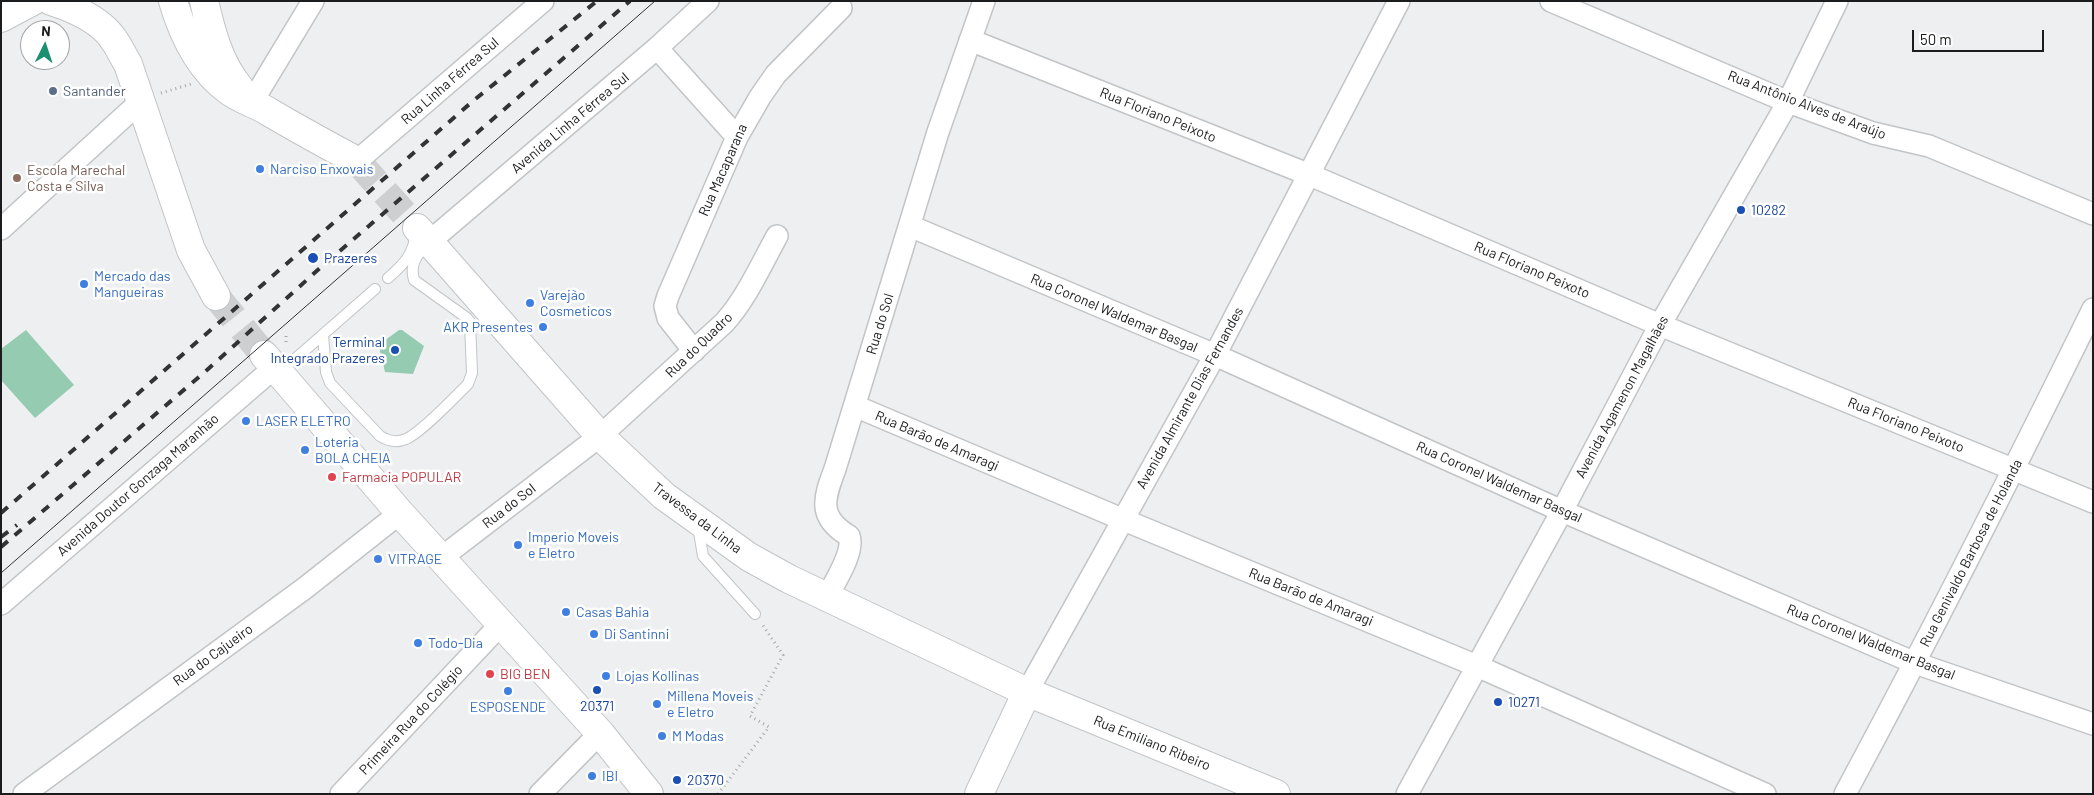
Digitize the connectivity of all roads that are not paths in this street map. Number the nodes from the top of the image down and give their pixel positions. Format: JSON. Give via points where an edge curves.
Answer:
{"nodes":[{"id":1,"x":33,"y":1,"type":"edge"},
{"id":2,"x":51,"y":1,"type":"edge"},
{"id":3,"x":173,"y":1,"type":"edge"},
{"id":4,"x":204,"y":1,"type":"edge"},
{"id":5,"x":313,"y":1,"type":"edge"},
{"id":6,"x":543,"y":1,"type":"edge"},
{"id":7,"x":708,"y":1,"type":"edge"},
{"id":8,"x":984,"y":1,"type":"edge"},
{"id":9,"x":1399,"y":1,"type":"edge"},
{"id":10,"x":1551,"y":1,"type":"edge"},
{"id":11,"x":1837,"y":1,"type":"edge"},
{"id":12,"x":841,"y":8,"type":"dead end"},
{"id":13,"x":1,"y":18,"type":"edge"},
{"id":14,"x":970,"y":40,"type":"junction"},
{"id":15,"x":657,"y":48,"type":"junction"},
{"id":16,"x":192,"y":67,"type":"dead end"},
{"id":17,"x":244,"y":99,"type":"junction"},
{"id":18,"x":140,"y":102,"type":"junction"},
{"id":19,"x":1788,"y":102,"type":"junction"},
{"id":20,"x":737,"y":137,"type":"junction"},
{"id":21,"x":357,"y":161,"type":"joint"},
{"id":22,"x":1310,"y":175,"type":"junction"},
{"id":23,"x":2093,"y":214,"type":"edge"},
{"id":24,"x":910,"y":226,"type":"junction"},
{"id":25,"x":1,"y":229,"type":"edge"},
{"id":26,"x":423,"y":235,"type":"junction"},
{"id":27,"x":776,"y":236,"type":"dead end"},
{"id":28,"x":414,"y":280,"type":"junction"},
{"id":29,"x":375,"y":289,"type":"dead end"},
{"id":30,"x":216,"y":296,"type":"tunnel mouth"},
{"id":31,"x":2093,"y":309,"type":"edge"},
{"id":32,"x":1660,"y":325,"type":"junction"},
{"id":33,"x":323,"y":335,"type":"junction"},
{"id":34,"x":694,"y":351,"type":"junction"},
{"id":35,"x":1214,"y":355,"type":"junction"},
{"id":36,"x":273,"y":365,"type":"junction"},
{"id":37,"x":855,"y":406,"type":"junction"},
{"id":38,"x":600,"y":436,"type":"junction"},
{"id":39,"x":2014,"y":469,"type":"junction"},
{"id":40,"x":2093,"y":502,"type":"edge"},
{"id":41,"x":1562,"y":511,"type":"junction"},
{"id":42,"x":400,"y":513,"type":"junction"},
{"id":43,"x":698,"y":520,"type":"junction"},
{"id":44,"x":1124,"y":520,"type":"junction"},
{"id":45,"x":442,"y":558,"type":"junction"},
{"id":46,"x":827,"y":597,"type":"junction"},
{"id":47,"x":1,"y":604,"type":"edge"},
{"id":48,"x":755,"y":614,"type":"road end"},
{"id":49,"x":501,"y":624,"type":"junction"},
{"id":50,"x":1915,"y":662,"type":"junction"},
{"id":51,"x":1476,"y":666,"type":"junction"},
{"id":52,"x":1027,"y":692,"type":"junction"},
{"id":53,"x":2093,"y":724,"type":"edge"},
{"id":54,"x":600,"y":734,"type":"junction"},
{"id":55,"x":24,"y":794,"type":"edge"},
{"id":56,"x":341,"y":794,"type":"edge"},
{"id":57,"x":540,"y":794,"type":"edge"},
{"id":58,"x":649,"y":794,"type":"edge"},
{"id":59,"x":978,"y":794,"type":"edge"},
{"id":60,"x":1276,"y":794,"type":"edge"},
{"id":61,"x":1407,"y":794,"type":"edge"},
{"id":62,"x":1765,"y":794,"type":"edge"},
{"id":63,"x":1845,"y":794,"type":"edge"}],
"edges":[{"from":1,"to":13,"type":"main road"},
{"from":2,"to":18,"type":"main road","via":[[85,16],[114,38],[128,64]]},
{"from":3,"to":17,"type":"main road","via":[[182,29],[204,67],[229,91]]},
{"from":4,"to":17,"type":"main road","via":[[218,50]]},
{"from":5,"to":17,"type":"street"},
{"from":6,"to":21,"type":"street","name":"Rua Linha Férrea Sul"},
{"from":7,"to":15,"type":"street","name":"Avenida Linha Férrea Sul"},
{"from":8,"to":14,"type":"street","name":"Rua do Sol"},
{"from":9,"to":22,"type":"street","name":"Avenida Almirante Dias Fernandes"},
{"from":10,"to":19,"type":"street","name":"Rua Antônio Alves de Araújo"},
{"from":11,"to":19,"type":"street","name":"Avenida Agamenon Magalhães"},
{"from":12,"to":20,"type":"street","name":"Rua Macaparana","via":[[776,74]]},
{"from":14,"to":22,"type":"street","name":"Rua Floriano Peixoto"},
{"from":14,"to":24,"type":"street","name":"Rua do Sol"},
{"from":15,"to":20,"type":"street"},
{"from":15,"to":26,"type":"street","name":"Avenida Linha Férrea Sul"},
{"from":16,"to":17,"type":"lane","via":[[210,87],[225,97]]},
{"from":17,"to":21,"type":"main road"},
{"from":18,"to":25,"type":"street"},
{"from":18,"to":30,"type":"main road","via":[[191,250]]},
{"from":19,"to":23,"type":"street","name":"Rua Antônio Alves de Araújo","via":[[1873,133],[1929,146]]},
{"from":19,"to":32,"type":"street","name":"Avenida Agamenon Magalhães"},
{"from":20,"to":34,"type":"street","name":"Rua Macaparana","via":[[668,296],[666,312],[671,323]]},
{"from":22,"to":32,"type":"street","name":"Rua Floriano Peixoto"},
{"from":22,"to":35,"type":"street","name":"Avenida Almirante Dias Fernandes"},
{"from":24,"to":35,"type":"street","name":"Rua Coronel Waldemar Basgal"},
{"from":24,"to":37,"type":"street","name":"Rua do Sol"},
{"from":26,"to":28,"type":"lane","via":[[412,266]]},
{"from":26,"to":28,"type":"lane","via":[[416,240],[409,258],[391,276],[406,274]]},
{"from":26,"to":38,"type":"main road","name":"Travessa da Linha"},
{"from":27,"to":34,"type":"street","name":"Rua do Quadro","via":[[730,317]]},
{"from":28,"to":33,"type":"lane","via":[[470,322],[472,373],[468,384],[408,439],[394,441],[380,436],[330,383]]},
{"from":29,"to":33,"type":"lane"},
{"from":31,"to":39,"type":"street","name":"Rua Genivaldo Barbosa de Holanda"},
{"from":32,"to":39,"type":"street","name":"Rua Floriano Peixoto"},
{"from":32,"to":41,"type":"street","name":"Avenida Agamenon Magalhães"},
{"from":33,"to":36,"type":"lane"},
{"from":34,"to":38,"type":"street","name":"Rua do Quadro"},
{"from":35,"to":41,"type":"street","name":"Rua Coronel Waldemar Basgal"},
{"from":35,"to":44,"type":"street","name":"Avenida Almirante Dias Fernandes"},
{"from":36,"to":42,"type":"main road"},
{"from":36,"to":47,"type":"street","name":"Avenida Doutor Gonzaga Maranhão"},
{"from":37,"to":44,"type":"street","name":"Rua Barão de Amaragi"},
{"from":37,"to":46,"type":"street","name":"Rua do Sol","via":[[825,498],[830,520],[849,536],[850,549]]},
{"from":38,"to":43,"type":"main road","name":"Travessa da Linha","via":[[664,496]]},
{"from":38,"to":45,"type":"street","name":"Rua do Sol"},
{"from":39,"to":40,"type":"street","name":"Rua Floriano Peixoto"},
{"from":39,"to":50,"type":"street","name":"Rua Genivaldo Barbosa de Holanda"},
{"from":41,"to":50,"type":"street","name":"Rua Coronel Waldemar Basgal"},
{"from":41,"to":51,"type":"street","name":"Avenida Agamenon Magalhães"},
{"from":42,"to":45,"type":"main road"},
{"from":42,"to":55,"type":"street","name":"Rua do Cajueiro","via":[[305,588]]},
{"from":43,"to":46,"type":"main road","name":"Travessa da Linha","via":[[749,557]]},
{"from":43,"to":48,"type":"lane","via":[[703,556]]},
{"from":44,"to":51,"type":"street","name":"Rua Barão de Amaragi"},
{"from":44,"to":52,"type":"street","name":"Avenida Almirante Dias Fernandes"},
{"from":45,"to":49,"type":"main road"},
{"from":46,"to":52,"type":"main road","name":"Travessa da Linha"},
{"from":49,"to":54,"type":"main road"},
{"from":49,"to":56,"type":"street","name":"Primeira Rua do Colégio"},
{"from":50,"to":53,"type":"street","name":"Rua Coronel Waldemar Basgal"},
{"from":50,"to":63,"type":"street","name":"Rua Genivaldo Barbosa de Holanda"},
{"from":51,"to":61,"type":"street","name":"Avenida Agamenon Magalhães"},
{"from":51,"to":62,"type":"street","name":"Rua Barão de Amaragi"},
{"from":52,"to":59,"type":"main road","name":"Avenida Almirante Dias Fernandes"},
{"from":52,"to":60,"type":"main road","name":"Rua Emiliano Ribeiro"},
{"from":54,"to":57,"type":"street"},
{"from":54,"to":58,"type":"main road"}]}
